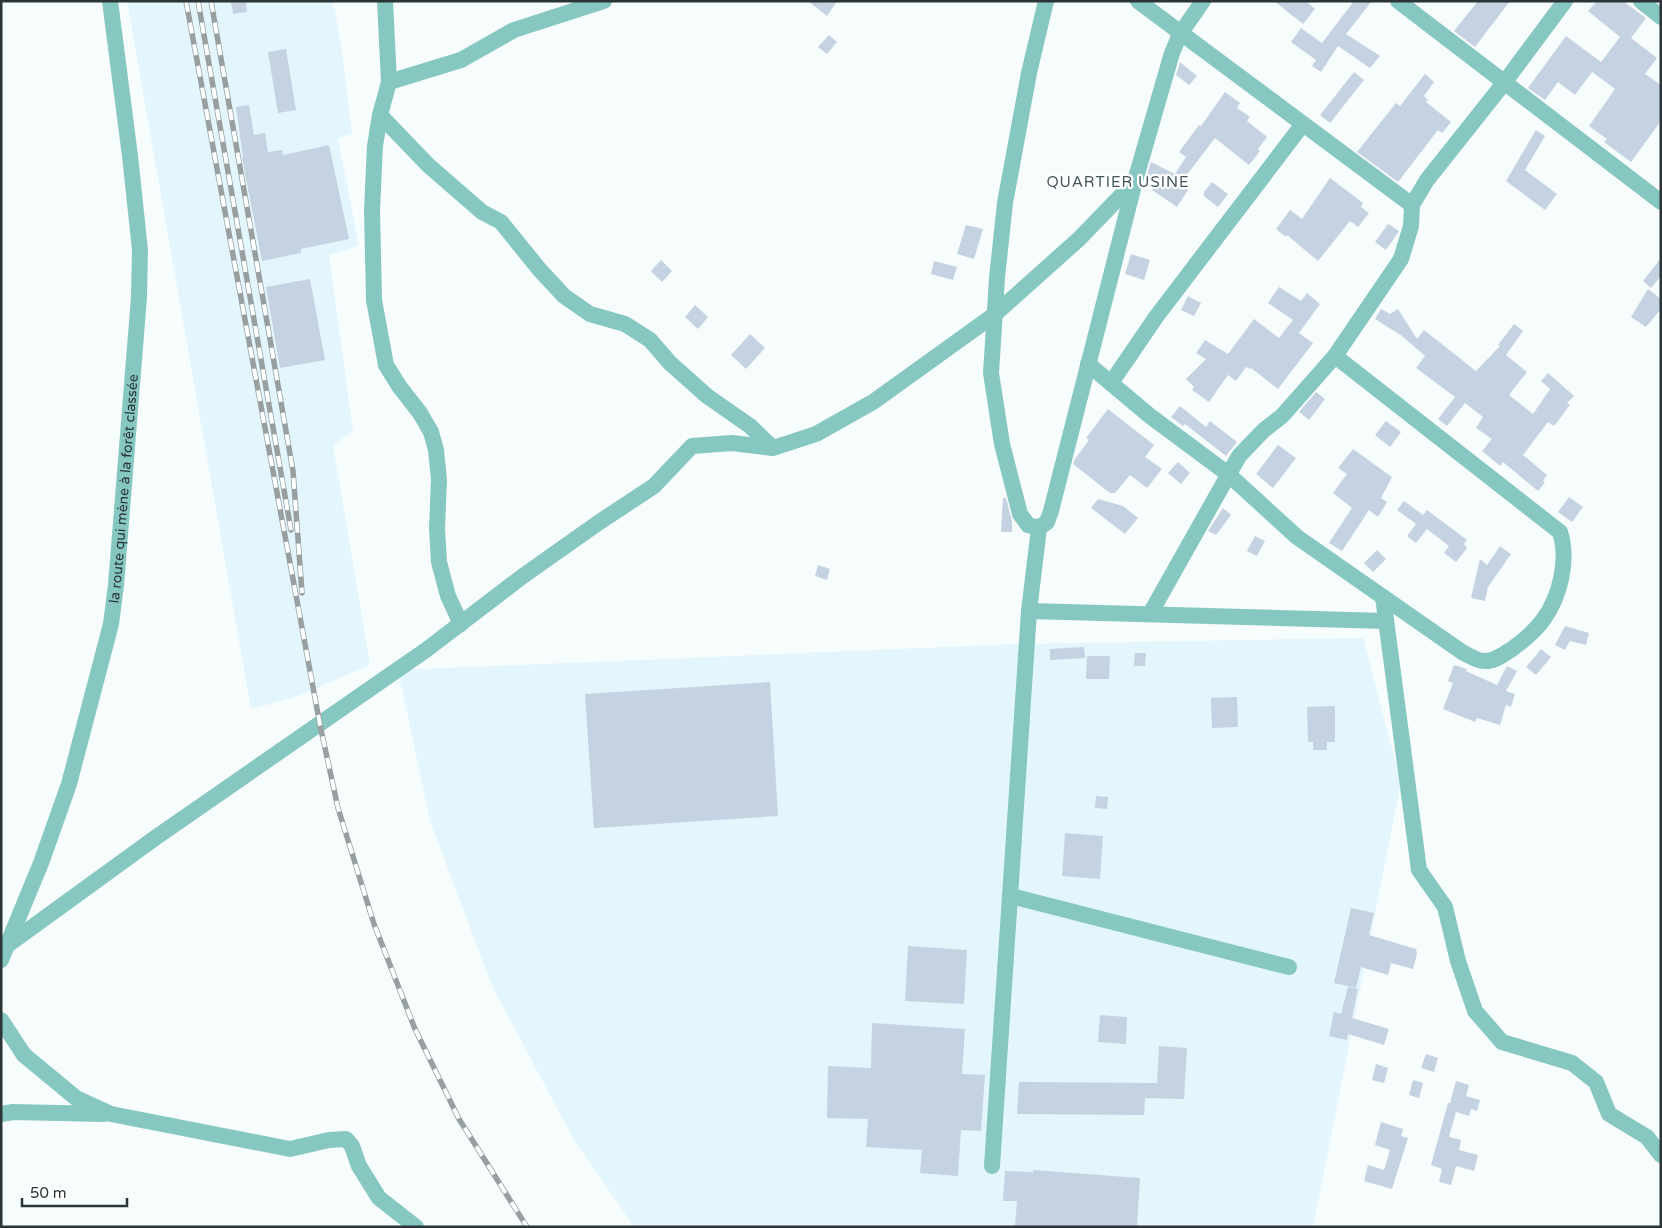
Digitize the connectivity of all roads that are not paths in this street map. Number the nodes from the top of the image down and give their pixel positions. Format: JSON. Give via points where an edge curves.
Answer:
{"nodes":[{"id":1,"x":110,"y":1,"type":"edge"},
{"id":2,"x":385,"y":1,"type":"edge"},
{"id":3,"x":604,"y":1,"type":"edge"},
{"id":4,"x":1046,"y":1,"type":"edge"},
{"id":5,"x":1138,"y":1,"type":"edge"},
{"id":6,"x":1203,"y":1,"type":"edge"},
{"id":7,"x":1398,"y":1,"type":"edge"},
{"id":8,"x":1564,"y":1,"type":"edge"},
{"id":9,"x":1641,"y":1,"type":"edge"},
{"id":10,"x":1661,"y":17,"type":"edge"},
{"id":11,"x":1180,"y":34,"type":"junction"},
{"id":12,"x":389,"y":82,"type":"junction"},
{"id":13,"x":1504,"y":83,"type":"junction"},
{"id":14,"x":380,"y":115,"type":"junction"},
{"id":15,"x":1303,"y":124,"type":"junction"},
{"id":16,"x":1134,"y":182,"type":"junction"},
{"id":17,"x":1661,"y":202,"type":"edge"},
{"id":18,"x":1412,"y":205,"type":"junction"},
{"id":19,"x":994,"y":314,"type":"junction"},
{"id":20,"x":1335,"y":356,"type":"junction"},
{"id":21,"x":1088,"y":364,"type":"junction"},
{"id":22,"x":1110,"y":383,"type":"junction"},
{"id":23,"x":773,"y":448,"type":"junction"},
{"id":24,"x":1228,"y":474,"type":"junction"},
{"id":25,"x":1039,"y":528,"type":"junction"},
{"id":26,"x":1383,"y":597,"type":"junction"},
{"id":27,"x":1029,"y":611,"type":"junction"},
{"id":28,"x":1150,"y":614,"type":"junction"},
{"id":29,"x":1386,"y":621,"type":"junction"},
{"id":30,"x":461,"y":624,"type":"junction"},
{"id":31,"x":1011,"y":896,"type":"junction"},
{"id":32,"x":9,"y":944,"type":"junction"},
{"id":33,"x":1,"y":960,"type":"edge"},
{"id":34,"x":1288,"y":968,"type":"dead end"},
{"id":35,"x":1,"y":1020,"type":"edge"},
{"id":36,"x":1,"y":1114,"type":"edge"},
{"id":37,"x":112,"y":1114,"type":"junction"},
{"id":38,"x":1661,"y":1155,"type":"edge"},
{"id":39,"x":992,"y":1166,"type":"dead end"},
{"id":40,"x":416,"y":1227,"type":"edge"}],
"edges":[{"from":1,"to":32,"type":"street","name":"la route qui mène à la forêt classée","via":[[140,250],[116,585],[111,624],[69,784]]},
{"from":2,"to":12,"type":"street"},
{"from":3,"to":12,"type":"street","via":[[514,30],[461,60]]},
{"from":4,"to":19,"type":"street","via":[[1028,73],[1005,203]]},
{"from":5,"to":11,"type":"street"},
{"from":6,"to":11,"type":"street"},
{"from":7,"to":13,"type":"street"},
{"from":8,"to":13,"type":"street"},
{"from":9,"to":10,"type":"street"},
{"from":11,"to":15,"type":"street"},
{"from":11,"to":16,"type":"street"},
{"from":12,"to":14,"type":"street"},
{"from":13,"to":17,"type":"street"},
{"from":13,"to":18,"type":"street","via":[[1427,180]]},
{"from":14,"to":23,"type":"street","via":[[428,165],[482,212],[501,222],[564,296],[590,314],[626,324],[650,340],[707,396],[750,426]]},
{"from":14,"to":30,"type":"street","via":[[372,211],[374,300],[386,365],[420,413],[431,432],[436,450],[438,562]]},
{"from":15,"to":18,"type":"street"},
{"from":15,"to":22,"type":"street","via":[[1156,317]]},
{"from":16,"to":19,"type":"street","via":[[1079,239]]},
{"from":16,"to":21,"type":"street"},
{"from":18,"to":20,"type":"street","via":[[1411,226],[1401,259]]},
{"from":19,"to":23,"type":"street","via":[[872,402],[816,434]]},
{"from":19,"to":25,"type":"street","via":[[991,373],[1002,444],[1020,514],[1028,525]]},
{"from":20,"to":24,"type":"street","via":[[1282,416],[1239,456]]},
{"from":20,"to":26,"type":"street","via":[[1560,532],[1563,543],[1561,576],[1555,601],[1522,642],[1501,657],[1484,661],[1462,652]]},
{"from":21,"to":22,"type":"street"},
{"from":21,"to":25,"type":"street","via":[[1051,512],[1047,522]]},
{"from":22,"to":24,"type":"street"},
{"from":23,"to":30,"type":"street","via":[[732,443],[692,446],[654,486],[523,576]]},
{"from":24,"to":26,"type":"street","via":[[1297,537]]},
{"from":24,"to":28,"type":"street"},
{"from":25,"to":27,"type":"street"},
{"from":26,"to":29,"type":"street"},
{"from":27,"to":28,"type":"street"},
{"from":27,"to":31,"type":"street"},
{"from":28,"to":29,"type":"street"},
{"from":29,"to":38,"type":"street","via":[[1419,870],[1445,907],[1475,1011],[1502,1042],[1572,1063],[1596,1082],[1609,1114],[1647,1137]]},
{"from":30,"to":32,"type":"street"},
{"from":31,"to":34,"type":"street"},
{"from":31,"to":39,"type":"street"},
{"from":32,"to":33,"type":"street","name":"la route qui mène à la forêt classée"},
{"from":35,"to":37,"type":"street","via":[[24,1055],[76,1098]]},
{"from":36,"to":37,"type":"street"},
{"from":37,"to":40,"type":"street","via":[[290,1149],[346,1139],[379,1198]]}]}
